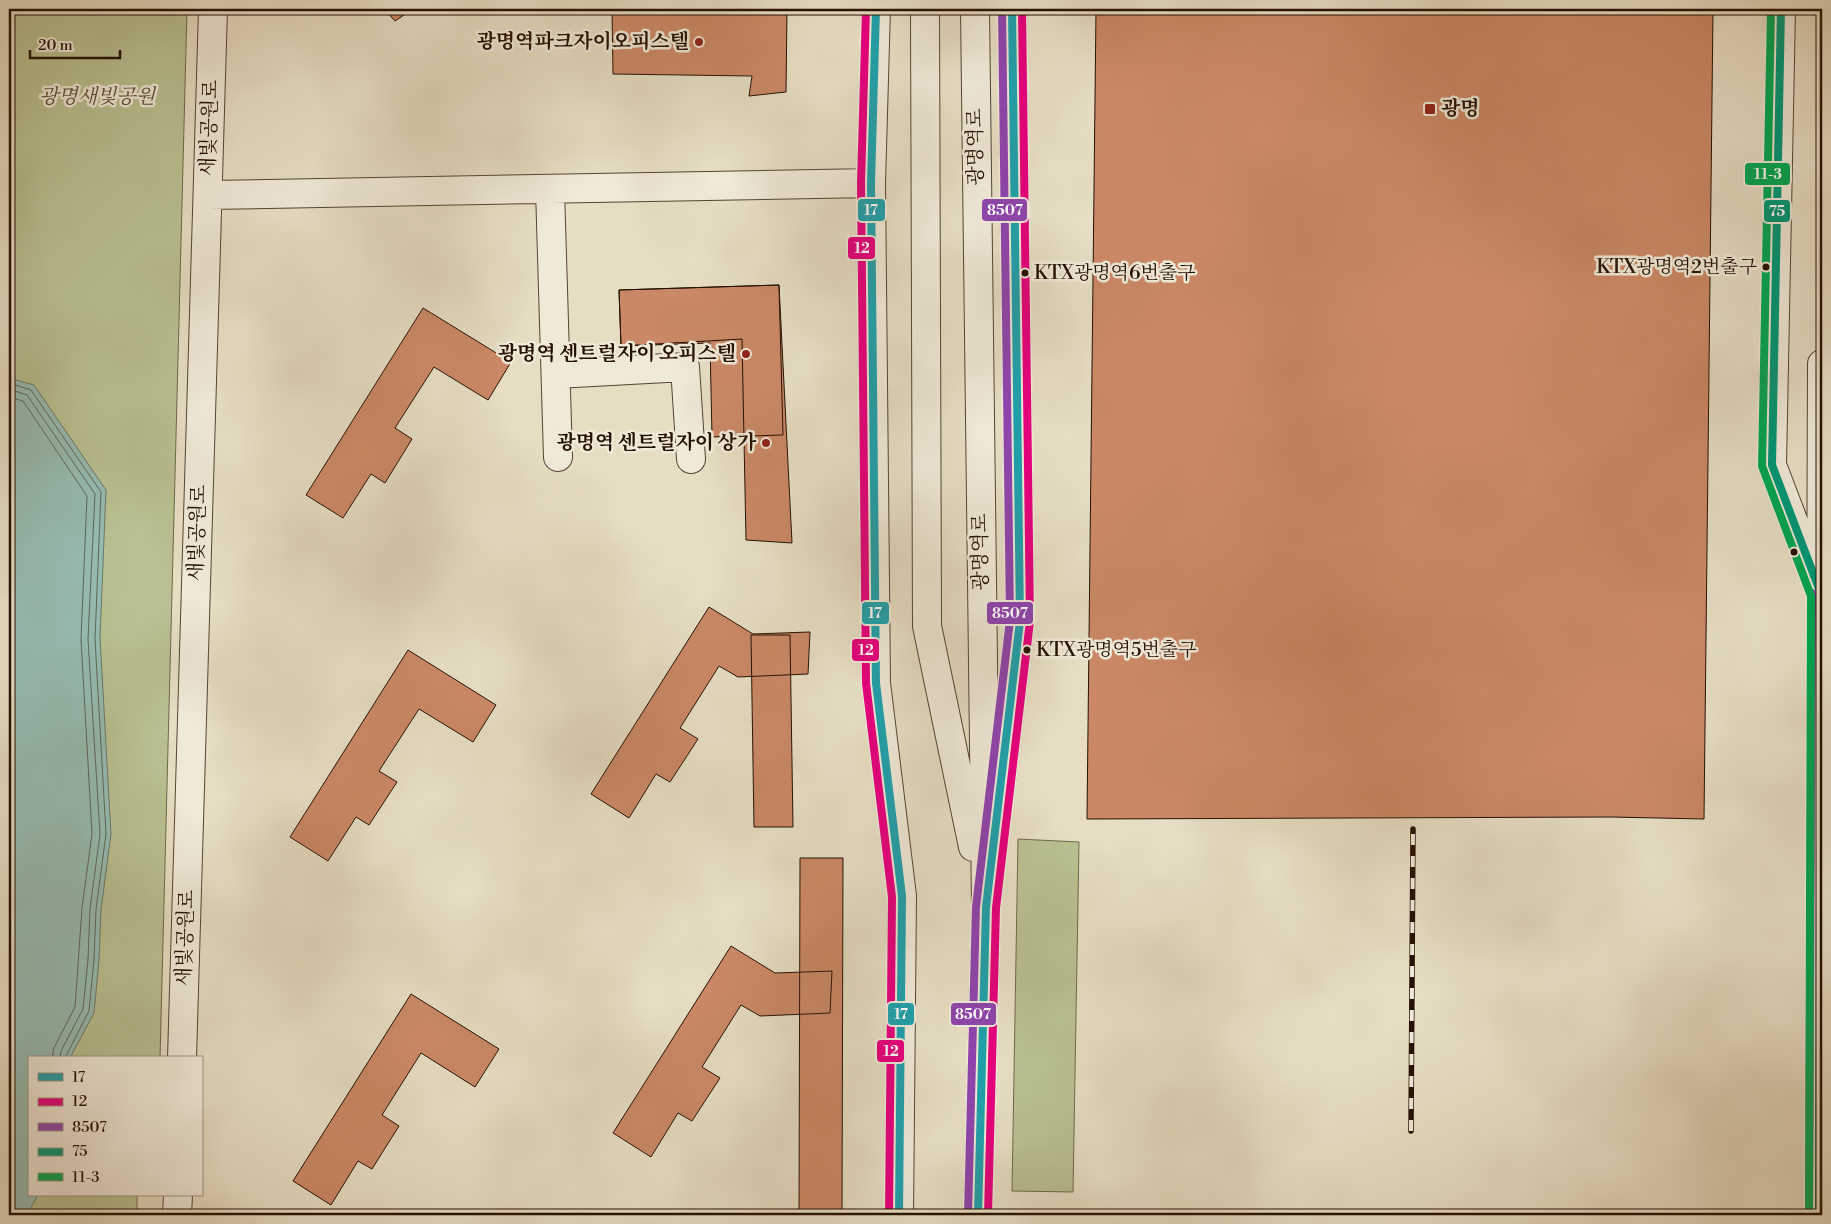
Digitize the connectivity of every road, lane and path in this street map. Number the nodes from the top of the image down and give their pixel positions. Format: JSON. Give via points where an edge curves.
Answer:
{"nodes":[{"id":1,"x":213,"y":9,"type":"edge"},
{"id":2,"x":876,"y":9,"type":"edge"},
{"id":3,"x":925,"y":9,"type":"edge"},
{"id":4,"x":975,"y":9,"type":"edge"},
{"id":5,"x":1012,"y":9,"type":"edge"},
{"id":6,"x":1781,"y":9,"type":"edge"},
{"id":7,"x":872,"y":183,"type":"junction"},
{"id":8,"x":550,"y":189,"type":"junction"},
{"id":9,"x":208,"y":195,"type":"junction"},
{"id":10,"x":1822,"y":364,"type":"edge"},
{"id":11,"x":556,"y":374,"type":"junction"},
{"id":12,"x":558,"y":457,"type":"dead end"},
{"id":13,"x":691,"y":459,"type":"dead end"},
{"id":14,"x":1822,"y":593,"type":"edge"},
{"id":15,"x":986,"y":907,"type":"junction"},
{"id":16,"x":182,"y":1056,"type":"edge"},
{"id":17,"x":178,"y":1196,"type":"edge"},
{"id":18,"x":177,"y":1215,"type":"edge"},
{"id":19,"x":899,"y":1215,"type":"edge"},
{"id":20,"x":978,"y":1215,"type":"edge"},
{"id":21,"x":1819,"y":1215,"type":"edge"}],
"edges":[{"from":1,"to":9,"type":"street","name":"새빛공원로"},
{"from":2,"to":7,"type":"street"},
{"from":3,"to":15,"type":"street","via":[[927,626]]},
{"from":4,"to":15,"type":"street","name":"광명역로"},
{"from":5,"to":15,"type":"street","via":[[1020,621]]},
{"from":6,"to":14,"type":"street","via":[[1772,465]]},
{"from":7,"to":8,"type":"street"},
{"from":7,"to":19,"type":"street","via":[[876,683],[902,896]]},
{"from":8,"to":9,"type":"street"},
{"from":8,"to":11,"type":"street"},
{"from":9,"to":16,"type":"street","name":"새빛공원로"},
{"from":10,"to":14,"type":"street"},
{"from":11,"to":12,"type":"street"},
{"from":11,"to":13,"type":"street","via":[[685,367]]},
{"from":14,"to":21,"type":"street"},
{"from":15,"to":20,"type":"street","name":"광명역로"},
{"from":17,"to":18,"type":"street"}]}
